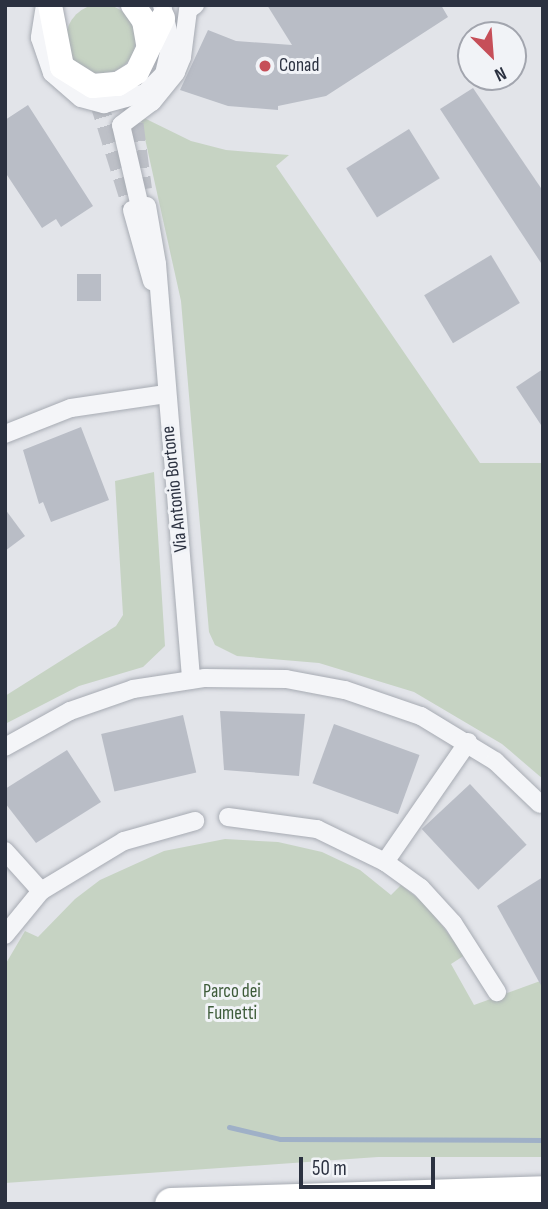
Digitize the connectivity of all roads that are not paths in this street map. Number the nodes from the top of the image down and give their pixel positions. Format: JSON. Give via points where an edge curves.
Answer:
{"nodes":[{"id":1,"x":48,"y":5,"type":"edge"},
{"id":2,"x":69,"y":5,"type":"edge"},
{"id":3,"x":133,"y":5,"type":"edge"},
{"id":4,"x":195,"y":5,"type":"edge"},
{"id":5,"x":162,"y":12,"type":"edge"},
{"id":6,"x":55,"y":37,"type":"junction"},
{"id":7,"x":148,"y":44,"type":"junction"},
{"id":8,"x":137,"y":72,"type":"junction"},
{"id":9,"x":94,"y":96,"type":"junction"},
{"id":10,"x":131,"y":97,"type":"tunnel mouth"},
{"id":11,"x":121,"y":125,"type":"junction"},
{"id":12,"x":166,"y":394,"type":"junction"},
{"id":13,"x":5,"y":434,"type":"edge"},
{"id":14,"x":191,"y":680,"type":"junction"},
{"id":15,"x":468,"y":742,"type":"junction"},
{"id":16,"x":5,"y":747,"type":"edge"},
{"id":17,"x":540,"y":804,"type":"dead end"},
{"id":18,"x":228,"y":817,"type":"dead end"},
{"id":19,"x":195,"y":821,"type":"dead end"},
{"id":20,"x":5,"y":851,"type":"edge"},
{"id":21,"x":385,"y":862,"type":"junction"},
{"id":22,"x":41,"y":891,"type":"junction"},
{"id":23,"x":5,"y":935,"type":"edge"},
{"id":24,"x":497,"y":992,"type":"dead end"},
{"id":25,"x":543,"y":1192,"type":"edge"},
{"id":26,"x":171,"y":1204,"type":"edge"}],
"edges":[{"from":1,"to":6,"type":"street"},
{"from":1,"to":9,"type":"street","via":[[40,28],[45,60],[63,86]]},
{"from":2,"to":6,"type":"street"},
{"from":3,"to":7,"type":"street","via":[[144,22]]},
{"from":4,"to":11,"type":"street","via":[[188,10],[176,72],[152,102]]},
{"from":5,"to":7,"type":"street"},
{"from":5,"to":9,"type":"street","via":[[172,44],[164,74],[132,99]]},
{"from":6,"to":9,"type":"street","via":[[62,67]]},
{"from":7,"to":8,"type":"street"},
{"from":8,"to":9,"type":"street"},
{"from":8,"to":10,"type":"street"},
{"from":9,"to":11,"type":"street"},
{"from":11,"to":12,"type":"street","name":"Via Antonio Bortone","via":[[157,298]]},
{"from":12,"to":13,"type":"street","via":[[87,405]]},
{"from":12,"to":14,"type":"street","name":"Via Antonio Bortone"},
{"from":14,"to":15,"type":"street","via":[[265,677],[327,685],[393,705]]},
{"from":14,"to":16,"type":"street","via":[[133,689],[79,707]]},
{"from":15,"to":17,"type":"street"},
{"from":15,"to":21,"type":"street"},
{"from":18,"to":21,"type":"street","via":[[317,829]]},
{"from":19,"to":22,"type":"street","via":[[124,841]]},
{"from":20,"to":22,"type":"street"},
{"from":21,"to":24,"type":"street","via":[[421,888],[453,923]]},
{"from":22,"to":23,"type":"street"},
{"from":25,"to":26,"type":"highway"}]}
